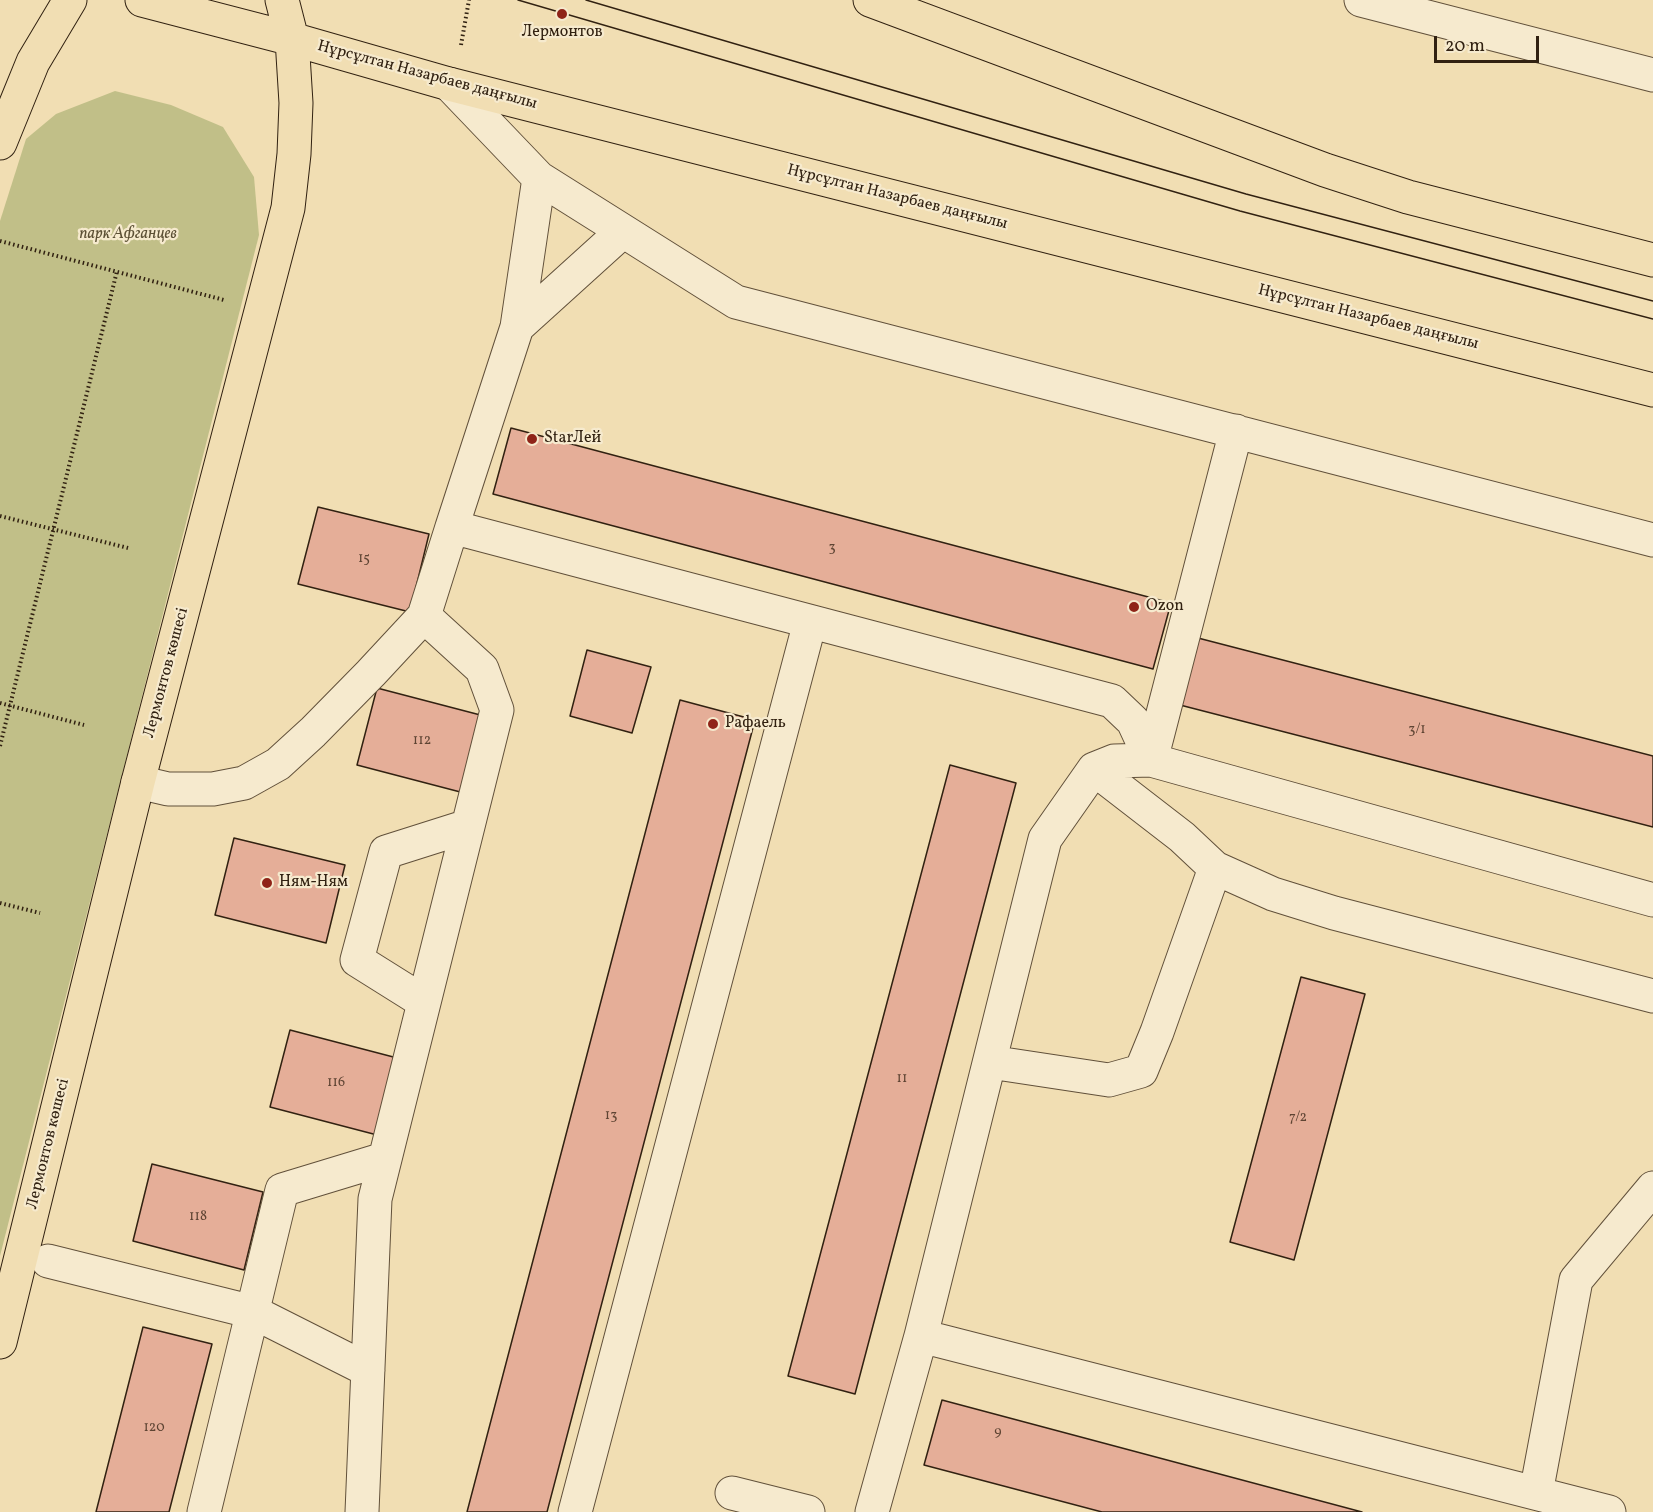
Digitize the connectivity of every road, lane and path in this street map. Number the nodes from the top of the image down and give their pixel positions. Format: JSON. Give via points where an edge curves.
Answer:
{"nodes":[{"id":1,"x":70,"y":0,"type":"edge"},
{"id":2,"x":142,"y":0,"type":"edge"},
{"id":3,"x":282,"y":0,"type":"edge"},
{"id":4,"x":469,"y":0,"type":"edge"},
{"id":5,"x":870,"y":0,"type":"edge"},
{"id":6,"x":1381,"y":2,"type":"edge"},
{"id":7,"x":292,"y":39,"type":"junction"},
{"id":8,"x":460,"y":45,"type":"dead end"},
{"id":9,"x":1653,"y":75,"type":"edge"},
{"id":10,"x":449,"y":84,"type":"junction"},
{"id":11,"x":0,"y":143,"type":"edge"},
{"id":12,"x":538,"y":178,"type":"junction"},
{"id":13,"x":623,"y":231,"type":"junction"},
{"id":14,"x":0,"y":241,"type":"edge"},
{"id":15,"x":1653,"y":260,"type":"edge"},
{"id":16,"x":117,"y":272,"type":"junction"},
{"id":17,"x":224,"y":300,"type":"dead end"},
{"id":18,"x":517,"y":327,"type":"junction"},
{"id":19,"x":1653,"y":390,"type":"edge"},
{"id":20,"x":1236,"y":431,"type":"junction"},
{"id":21,"x":0,"y":516,"type":"edge"},
{"id":22,"x":452,"y":527,"type":"junction"},
{"id":23,"x":53,"y":530,"type":"junction"},
{"id":24,"x":1653,"y":540,"type":"edge"},
{"id":25,"x":128,"y":548,"type":"dead end"},
{"id":26,"x":424,"y":616,"type":"junction"},
{"id":27,"x":810,"y":622,"type":"junction"},
{"id":28,"x":0,"y":703,"type":"edge"},
{"id":29,"x":10,"y":706,"type":"junction"},
{"id":30,"x":84,"y":725,"type":"dead end"},
{"id":31,"x":0,"y":746,"type":"edge"},
{"id":32,"x":1151,"y":760,"type":"junction"},
{"id":33,"x":1094,"y":769,"type":"junction"},
{"id":34,"x":138,"y":782,"type":"junction"},
{"id":35,"x":468,"y":826,"type":"junction"},
{"id":36,"x":1215,"y":868,"type":"junction"},
{"id":37,"x":1653,"y":900,"type":"edge"},
{"id":38,"x":0,"y":903,"type":"edge"},
{"id":39,"x":40,"y":913,"type":"dead end"},
{"id":40,"x":1653,"y":996,"type":"edge"},
{"id":41,"x":424,"y":1002,"type":"junction"},
{"id":42,"x":990,"y":1062,"type":"junction"},
{"id":43,"x":384,"y":1159,"type":"junction"},
{"id":44,"x":1653,"y":1188,"type":"edge"},
{"id":45,"x":48,"y":1261,"type":"dead end"},
{"id":46,"x":253,"y":1311,"type":"junction"},
{"id":47,"x":921,"y":1336,"type":"junction"},
{"id":48,"x":0,"y":1342,"type":"edge"},
{"id":49,"x":368,"y":1370,"type":"junction"},
{"id":50,"x":732,"y":1492,"type":"dead end"},
{"id":51,"x":1536,"y":1493,"type":"junction"},
{"id":52,"x":204,"y":1512,"type":"edge"},
{"id":53,"x":362,"y":1512,"type":"edge"},
{"id":54,"x":575,"y":1512,"type":"edge"},
{"id":55,"x":807,"y":1512,"type":"edge"},
{"id":56,"x":872,"y":1512,"type":"edge"},
{"id":57,"x":1609,"y":1512,"type":"edge"}],
"edges":[{"from":1,"to":11,"type":"main road","via":[[33,63]]},
{"from":2,"to":7,"type":"main road","name":"Нұрсұлтан Назарбаев даңғылы"},
{"from":3,"to":7,"type":"main road","name":"Лермонтов көшесі"},
{"from":4,"to":8,"type":"path"},
{"from":5,"to":15,"type":"main road","via":[[1325,170],[1407,197]]},
{"from":6,"to":9,"type":"lane"},
{"from":7,"to":10,"type":"main road","name":"Нұрсұлтан Назарбаев даңғылы"},
{"from":7,"to":34,"type":"main road","name":"Лермонтов көшесі","via":[[296,103],[288,208]]},
{"from":10,"to":12,"type":"lane"},
{"from":10,"to":19,"type":"main road","name":"Нұрсұлтан Назарбаев даңғылы"},
{"from":12,"to":13,"type":"lane"},
{"from":12,"to":18,"type":"lane"},
{"from":13,"to":18,"type":"lane"},
{"from":13,"to":20,"type":"lane","via":[[736,302]]},
{"from":14,"to":16,"type":"path"},
{"from":16,"to":17,"type":"path"},
{"from":16,"to":23,"type":"path"},
{"from":18,"to":22,"type":"lane"},
{"from":20,"to":24,"type":"lane"},
{"from":20,"to":32,"type":"lane"},
{"from":21,"to":23,"type":"path"},
{"from":22,"to":26,"type":"lane"},
{"from":22,"to":27,"type":"lane"},
{"from":23,"to":25,"type":"path"},
{"from":23,"to":29,"type":"path"},
{"from":26,"to":34,"type":"lane","via":[[278,764],[244,783],[213,789],[168,789]]},
{"from":26,"to":35,"type":"lane","via":[[482,669],[497,710]]},
{"from":27,"to":32,"type":"lane","via":[[1112,701],[1133,721]]},
{"from":27,"to":54,"type":"lane"},
{"from":28,"to":29,"type":"path"},
{"from":29,"to":30,"type":"path"},
{"from":29,"to":31,"type":"path"},
{"from":32,"to":33,"type":"lane","via":[[1114,761]]},
{"from":32,"to":37,"type":"lane"},
{"from":33,"to":36,"type":"lane","via":[[1182,837]]},
{"from":33,"to":42,"type":"lane","via":[[1046,839]]},
{"from":34,"to":48,"type":"main road","name":"Лермонтов көшесі"},
{"from":35,"to":41,"type":"lane"},
{"from":35,"to":41,"type":"lane","via":[[386,852],[357,960]]},
{"from":36,"to":40,"type":"lane","via":[[1273,894],[1334,913]]},
{"from":36,"to":42,"type":"lane","via":[[1141,1071],[1109,1080]]},
{"from":38,"to":39,"type":"path"},
{"from":41,"to":43,"type":"lane"},
{"from":42,"to":47,"type":"lane"},
{"from":43,"to":46,"type":"lane","via":[[282,1190]]},
{"from":43,"to":49,"type":"lane","via":[[375,1198]]},
{"from":44,"to":51,"type":"lane","via":[[1576,1280]]},
{"from":45,"to":46,"type":"lane"},
{"from":46,"to":49,"type":"lane"},
{"from":46,"to":52,"type":"lane"},
{"from":47,"to":51,"type":"lane"},
{"from":47,"to":56,"type":"lane"},
{"from":49,"to":53,"type":"lane"},
{"from":50,"to":55,"type":"lane"},
{"from":51,"to":57,"type":"lane"}]}
